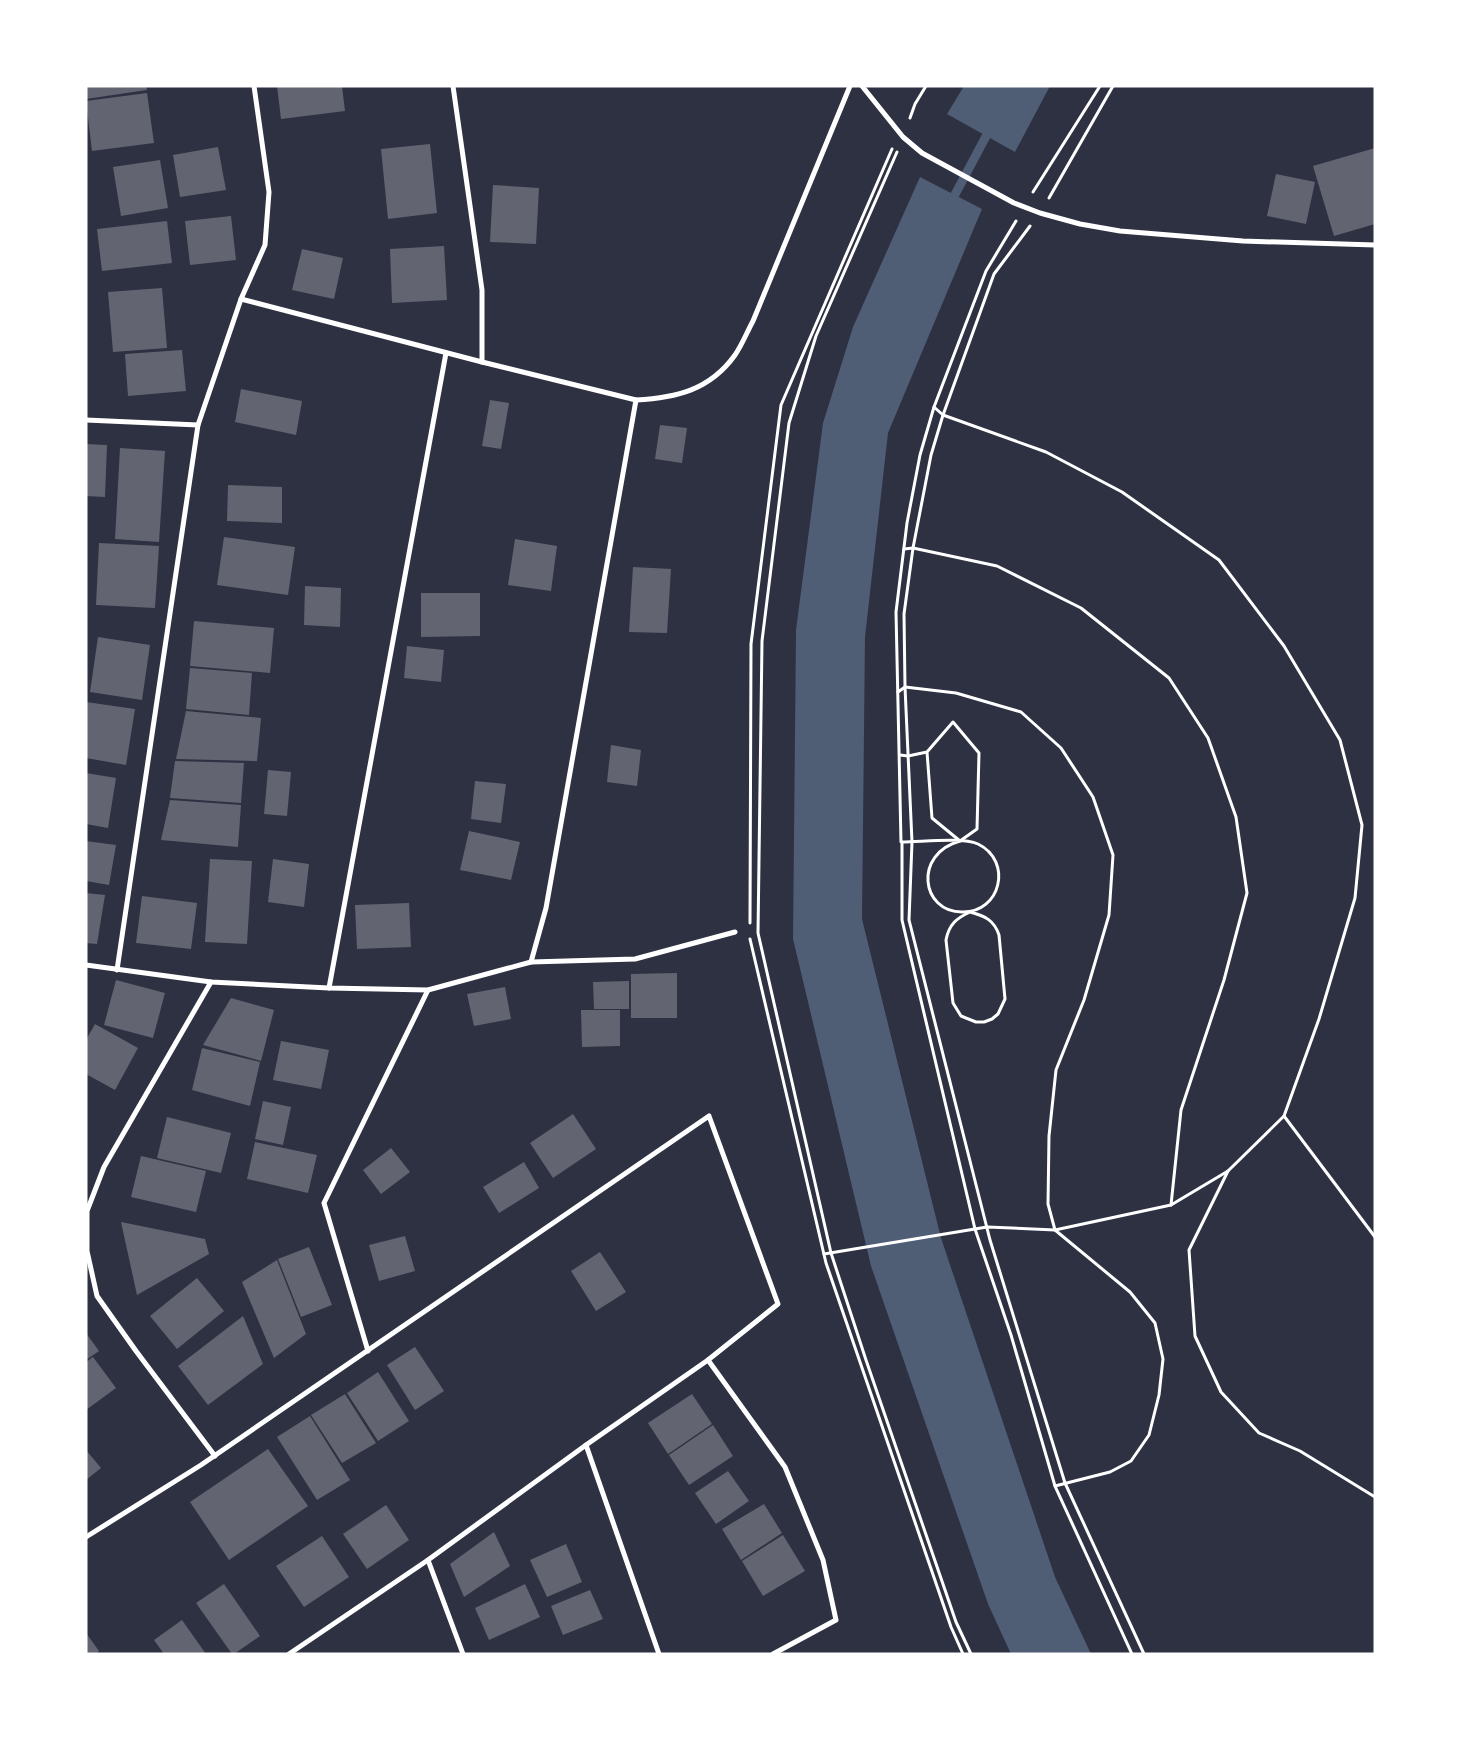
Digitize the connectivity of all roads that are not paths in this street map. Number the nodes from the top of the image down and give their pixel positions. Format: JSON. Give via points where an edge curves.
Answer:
{"nodes":[{"id":1,"x":254,"y":86,"type":"edge"},
{"id":2,"x":453,"y":86,"type":"edge"},
{"id":3,"x":850,"y":86,"type":"edge"},
{"id":4,"x":862,"y":86,"type":"edge"},
{"id":5,"x":1375,"y":244,"type":"edge"},
{"id":6,"x":241,"y":299,"type":"junction"},
{"id":7,"x":446,"y":353,"type":"junction"},
{"id":8,"x":482,"y":362,"type":"junction"},
{"id":9,"x":636,"y":400,"type":"junction"},
{"id":10,"x":86,"y":420,"type":"edge"},
{"id":11,"x":198,"y":425,"type":"junction"},
{"id":12,"x":735,"y":932,"type":"dead end"},
{"id":13,"x":531,"y":962,"type":"junction"},
{"id":14,"x":86,"y":965,"type":"edge"},
{"id":15,"x":117,"y":970,"type":"junction"},
{"id":16,"x":211,"y":982,"type":"junction"},
{"id":17,"x":329,"y":988,"type":"junction"},
{"id":18,"x":428,"y":990,"type":"junction"},
{"id":19,"x":368,"y":1351,"type":"junction"},
{"id":20,"x":708,"y":1360,"type":"junction"},
{"id":21,"x":586,"y":1445,"type":"junction"},
{"id":22,"x":215,"y":1456,"type":"junction"},
{"id":23,"x":86,"y":1537,"type":"edge"},
{"id":24,"x":428,"y":1560,"type":"junction"},
{"id":25,"x":289,"y":1654,"type":"edge"},
{"id":26,"x":463,"y":1654,"type":"edge"},
{"id":27,"x":659,"y":1654,"type":"edge"},
{"id":28,"x":773,"y":1654,"type":"edge"}],
"edges":[{"from":1,"to":6,"type":"street","via":[[269,192],[265,245]]},
{"from":2,"to":8,"type":"street","via":[[482,290]]},
{"from":3,"to":9,"type":"street","via":[[735,355],[720,371],[687,392],[662,399]]},
{"from":4,"to":5,"type":"street","via":[[901,135],[922,153],[1014,203],[1040,213],[1120,231],[1243,241]]},
{"from":6,"to":7,"type":"street"},
{"from":6,"to":11,"type":"street"},
{"from":7,"to":8,"type":"street"},
{"from":7,"to":17,"type":"street"},
{"from":8,"to":9,"type":"street"},
{"from":9,"to":13,"type":"street","via":[[546,908]]},
{"from":10,"to":11,"type":"street"},
{"from":11,"to":15,"type":"street"},
{"from":12,"to":13,"type":"street","via":[[635,958]]},
{"from":13,"to":18,"type":"street"},
{"from":14,"to":15,"type":"street"},
{"from":15,"to":16,"type":"street"},
{"from":16,"to":17,"type":"street"},
{"from":16,"to":22,"type":"street","via":[[104,1167],[87,1211],[87,1251],[97,1296]]},
{"from":17,"to":18,"type":"street"},
{"from":18,"to":19,"type":"street","via":[[324,1203]]},
{"from":19,"to":20,"type":"street","via":[[709,1116],[778,1304]]},
{"from":19,"to":22,"type":"street"},
{"from":20,"to":21,"type":"street"},
{"from":20,"to":28,"type":"street","via":[[785,1467],[823,1560],[836,1620]]},
{"from":21,"to":24,"type":"street"},
{"from":21,"to":27,"type":"street"},
{"from":22,"to":23,"type":"street"},
{"from":24,"to":25,"type":"street"},
{"from":24,"to":26,"type":"street"}]}
